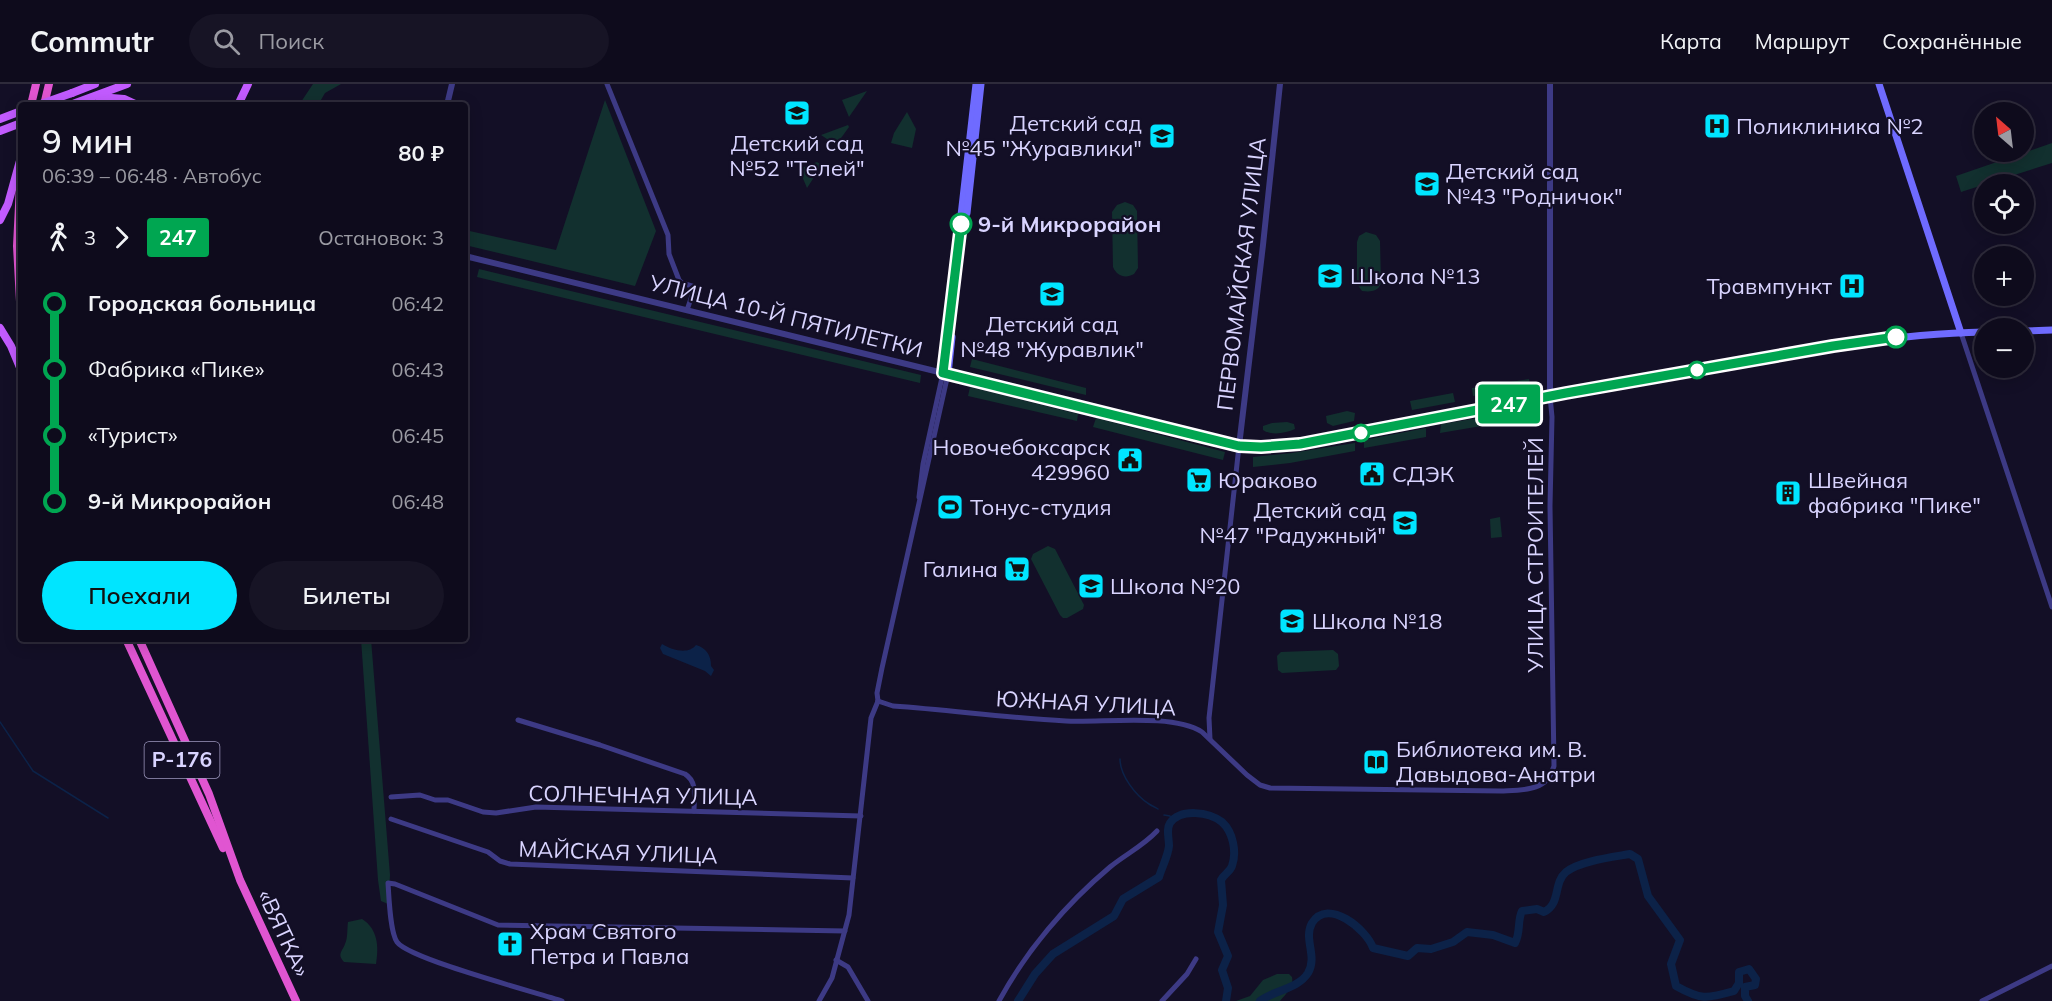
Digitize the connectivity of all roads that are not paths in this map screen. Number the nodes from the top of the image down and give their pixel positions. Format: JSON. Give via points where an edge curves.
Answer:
{"nodes":[{"id":1,"x":36,"y":84,"type":"edge"},
{"id":2,"x":49,"y":84,"type":"edge"},
{"id":3,"x":95,"y":84,"type":"edge"},
{"id":4,"x":127,"y":84,"type":"edge"},
{"id":5,"x":248,"y":84,"type":"edge"},
{"id":6,"x":452,"y":84,"type":"edge"},
{"id":7,"x":607,"y":84,"type":"edge"},
{"id":8,"x":976,"y":84,"type":"edge"},
{"id":9,"x":981,"y":84,"type":"edge"},
{"id":10,"x":1280,"y":84,"type":"edge"},
{"id":11,"x":1550,"y":84,"type":"edge"},
{"id":12,"x":1879,"y":84,"type":"edge"},
{"id":13,"x":978,"y":94,"type":"junction"},
{"id":14,"x":89,"y":98,"type":"junction"},
{"id":15,"x":33,"y":102,"type":"edge"},
{"id":16,"x":45,"y":102,"type":"edge"},
{"id":17,"x":46,"y":102,"type":"edge"},
{"id":18,"x":78,"y":102,"type":"edge"},
{"id":19,"x":130,"y":102,"type":"edge"},
{"id":20,"x":239,"y":102,"type":"edge"},
{"id":21,"x":448,"y":102,"type":"edge"},
{"id":22,"x":18,"y":112,"type":"edge"},
{"id":23,"x":3,"y":118,"type":"edge"},
{"id":24,"x":18,"y":124,"type":"edge"},
{"id":25,"x":4,"y":130,"type":"edge"},
{"id":26,"x":18,"y":169,"type":"edge"},
{"id":27,"x":0,"y":220,"type":"edge"},
{"id":28,"x":18,"y":226,"type":"edge"},
{"id":29,"x":468,"y":257,"type":"edge"},
{"id":30,"x":18,"y":264,"type":"edge"},
{"id":31,"x":687,"y":310,"type":"junction"},
{"id":32,"x":0,"y":328,"type":"edge"},
{"id":33,"x":2052,"y":330,"type":"edge"},
{"id":34,"x":2034,"y":331,"type":"edge"},
{"id":35,"x":1974,"y":332,"type":"edge"},
{"id":36,"x":1961,"y":333,"type":"junction"},
{"id":37,"x":18,"y":363,"type":"edge"},
{"id":38,"x":946,"y":374,"type":"junction"},
{"id":39,"x":1550,"y":396,"type":"junction"},
{"id":40,"x":1239,"y":446,"type":"junction"},
{"id":41,"x":2052,"y":607,"type":"edge"},
{"id":42,"x":127,"y":642,"type":"edge"},
{"id":43,"x":140,"y":642,"type":"edge"},
{"id":44,"x":878,"y":701,"type":"junction"},
{"id":45,"x":1209,"y":718,"type":"junction"},
{"id":46,"x":518,"y":720,"type":"dead end"},
{"id":47,"x":1196,"y":728,"type":"junction"},
{"id":48,"x":1210,"y":739,"type":"junction"},
{"id":49,"x":1552,"y":774,"type":"joint"},
{"id":50,"x":392,"y":797,"type":"dead end"},
{"id":51,"x":694,"y":811,"type":"junction"},
{"id":52,"x":861,"y":816,"type":"junction"},
{"id":53,"x":392,"y":819,"type":"dead end"},
{"id":54,"x":1157,"y":831,"type":"dead end"},
{"id":55,"x":853,"y":878,"type":"junction"},
{"id":56,"x":240,"y":880,"type":"junction"},
{"id":57,"x":845,"y":931,"type":"junction"},
{"id":58,"x":1196,"y":959,"type":"dead end"},
{"id":59,"x":837,"y":960,"type":"junction"},
{"id":60,"x":2052,"y":966,"type":"edge"},
{"id":61,"x":296,"y":1001,"type":"edge"},
{"id":62,"x":562,"y":1001,"type":"edge"},
{"id":63,"x":820,"y":1001,"type":"edge"},
{"id":64,"x":868,"y":1001,"type":"edge"},
{"id":65,"x":999,"y":1001,"type":"edge"},
{"id":66,"x":1162,"y":1001,"type":"edge"},
{"id":67,"x":1982,"y":1001,"type":"edge"}],
"edges":[{"from":1,"to":15,"type":"highway"},
{"from":2,"to":16,"type":"highway"},
{"from":3,"to":17,"type":"main road","bridge":true},
{"from":4,"to":14,"type":"main road"},
{"from":5,"to":20,"type":"main road"},
{"from":6,"to":21,"type":"street"},
{"from":7,"to":31,"type":"street","via":[[668,234],[669,254],[679,280],[695,287]]},
{"from":8,"to":13,"type":"main road"},
{"from":9,"to":13,"type":"main road"},
{"from":10,"to":40,"type":"street","name":"ПЕРВОМАЙСКАЯ УЛИЦА"},
{"from":11,"to":39,"type":"street","name":"УЛИЦА СТРОИТЕЛЕЙ"},
{"from":12,"to":36,"type":"main road"},
{"from":13,"to":38,"type":"main road"},
{"from":14,"to":18,"type":"main road"},
{"from":14,"to":19,"type":"main road","via":[[110,97]]},
{"from":22,"to":23,"type":"main road"},
{"from":24,"to":25,"type":"main road"},
{"from":26,"to":27,"type":"main road","via":[[9,204]]},
{"from":28,"to":30,"type":"highway"},
{"from":29,"to":31,"type":"street","name":"УЛИЦА 10-Й ПЯТИЛЕТКИ"},
{"from":31,"to":38,"type":"street","name":"УЛИЦА 10-Й ПЯТИЛЕТКИ"},
{"from":32,"to":37,"type":"main road"},
{"from":33,"to":34,"type":"main road"},
{"from":35,"to":36,"type":"main road","name":"УЛИЦА 10-Й ПЯТИЛЕТКИ"},
{"from":36,"to":39,"type":"main road","name":"УЛИЦА 10-Й ПЯТИЛЕТКИ","via":[[1852,343]]},
{"from":36,"to":41,"type":"street"},
{"from":38,"to":40,"type":"main road","name":"УЛИЦА 10-Й ПЯТИЛЕТКИ"},
{"from":38,"to":44,"type":"street"},
{"from":39,"to":40,"type":"main road","name":"УЛИЦА 10-Й ПЯТИЛЕТКИ","via":[[1300,444]]},
{"from":39,"to":49,"type":"street","name":"УЛИЦА СТРОИТЕЛЕЙ"},
{"from":40,"to":45,"type":"street","name":"ПЕРВОМАЙСКАЯ УЛИЦА"},
{"from":42,"to":56,"type":"highway","name":"«ВЯТКА»","number":"Р-176"},
{"from":43,"to":56,"type":"highway","name":"«ВЯТКА»","number":"Р-176","via":[[209,794]]},
{"from":44,"to":47,"type":"street","name":"ЮЖНАЯ УЛИЦА","via":[[893,706],[1049,720],[1159,722]]},
{"from":44,"to":52,"type":"street","via":[[871,718]]},
{"from":45,"to":47,"type":"street"},
{"from":45,"to":48,"type":"street","name":"ПЕРВОМАЙСКАЯ УЛИЦА"},
{"from":46,"to":51,"type":"street","via":[[685,774],[693,781]]},
{"from":47,"to":48,"type":"street","name":"ЮЖНАЯ УЛИЦА"},
{"from":48,"to":49,"type":"street","name":"ЮЖНАЯ УЛИЦА","via":[[1255,782],[1270,788],[1525,790],[1542,786]]},
{"from":50,"to":51,"type":"street","name":"СОЛНЕЧНАЯ УЛИЦА","via":[[420,795],[496,813],[536,807]]},
{"from":51,"to":52,"type":"street","name":"СОЛНЕЧНАЯ УЛИЦА"},
{"from":52,"to":55,"type":"street"},
{"from":53,"to":55,"type":"street","name":"МАЙСКАЯ УЛИЦА","via":[[488,852],[510,864]]},
{"from":54,"to":65,"type":"street","via":[[1073,900]]},
{"from":55,"to":57,"type":"street"},
{"from":56,"to":61,"type":"highway","name":"«ВЯТКА»","number":"Р-176"},
{"from":57,"to":59,"type":"street"},
{"from":57,"to":62,"type":"street","via":[[498,925],[388,883],[396,942],[405,949]]},
{"from":58,"to":66,"type":"street"},
{"from":59,"to":63,"type":"street"},
{"from":59,"to":64,"type":"street","via":[[848,967]]},
{"from":60,"to":67,"type":"street"}]}
